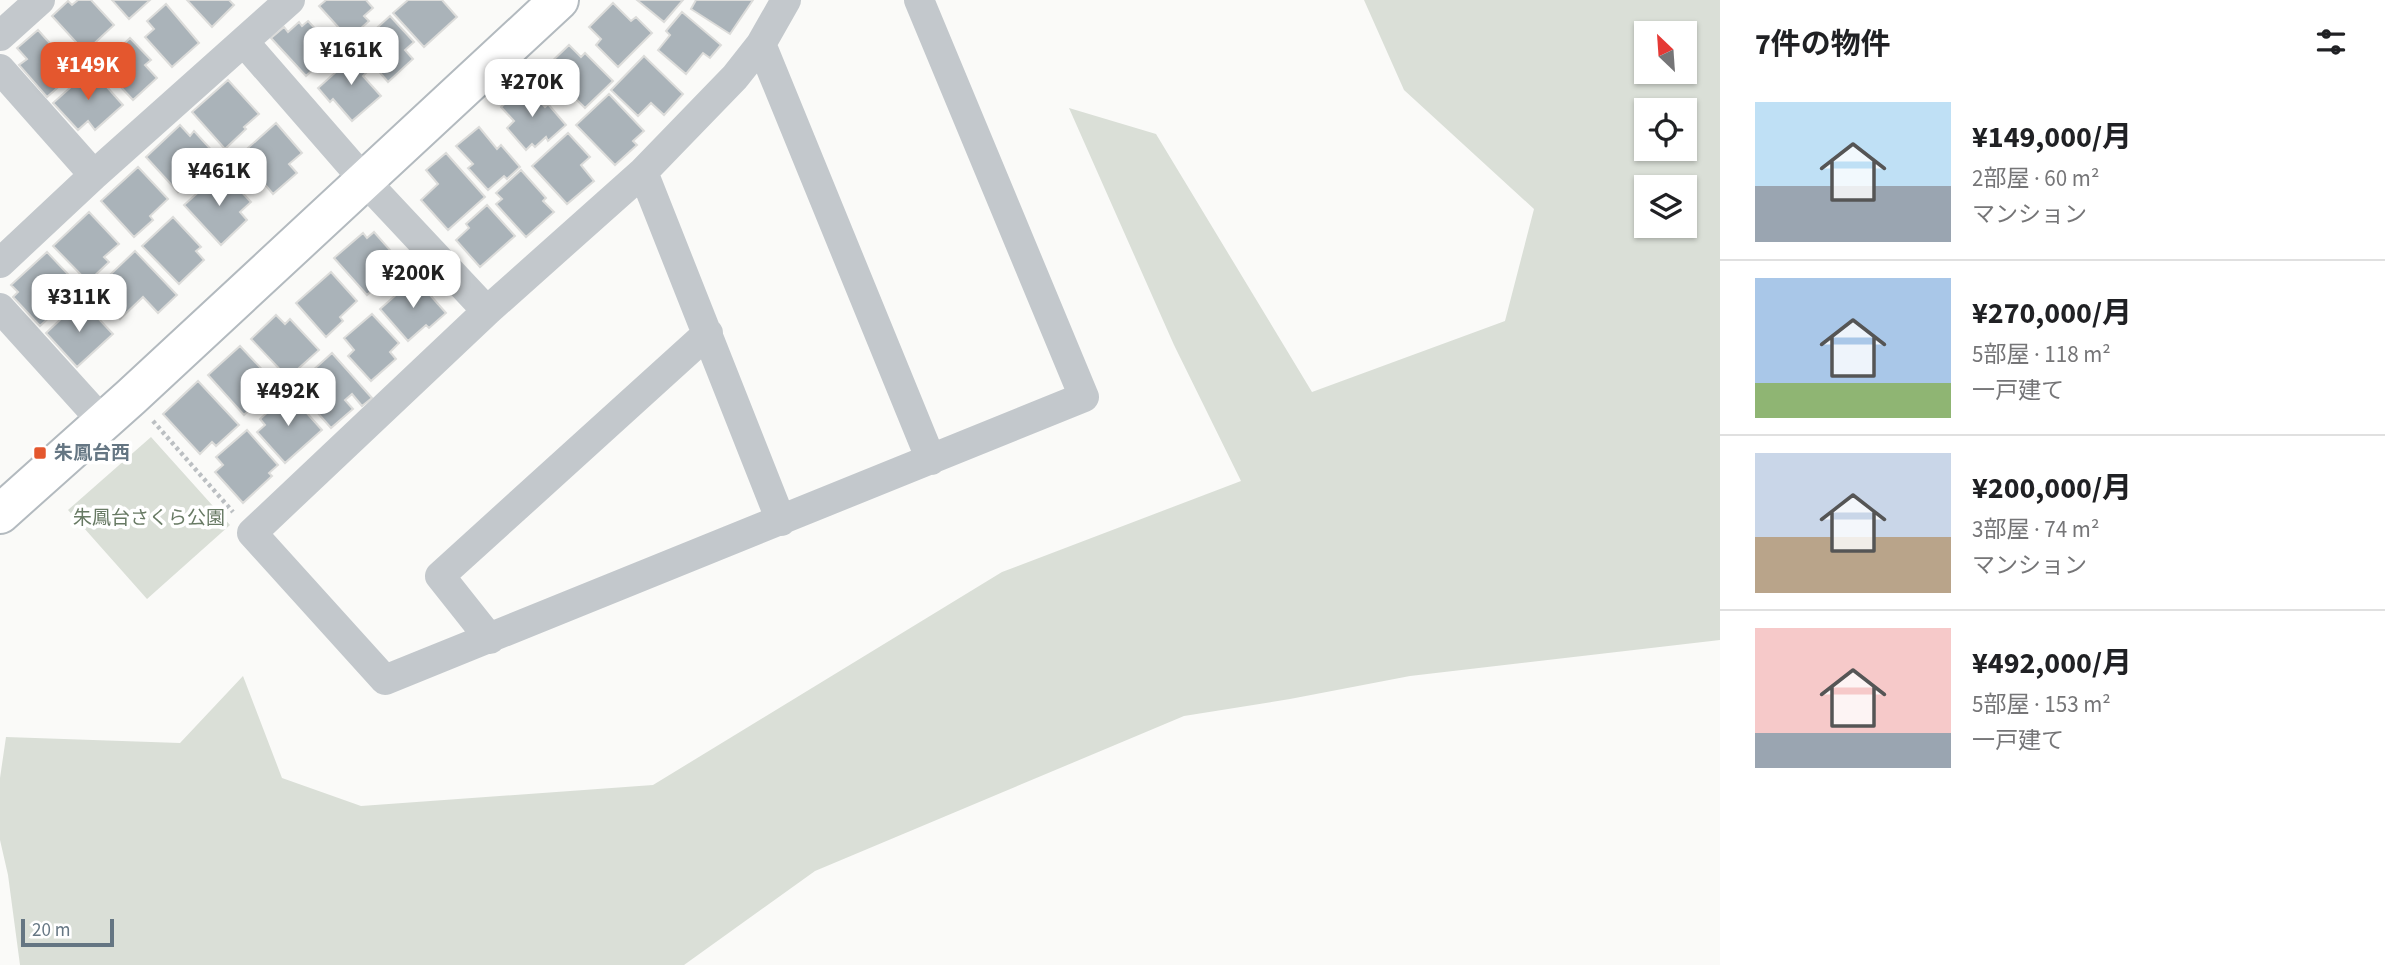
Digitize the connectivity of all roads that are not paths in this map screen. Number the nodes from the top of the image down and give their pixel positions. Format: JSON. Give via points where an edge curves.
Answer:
{"nodes":[{"id":1,"x":40,"y":0,"type":"edge"},
{"id":2,"x":290,"y":0,"type":"edge"},
{"id":3,"x":559,"y":0,"type":"edge"},
{"id":4,"x":786,"y":0,"type":"edge"},
{"id":5,"x":919,"y":0,"type":"edge"},
{"id":6,"x":0,"y":36,"type":"edge"},
{"id":7,"x":244,"y":42,"type":"junction"},
{"id":8,"x":761,"y":44,"type":"junction"},
{"id":9,"x":0,"y":69,"type":"edge"},
{"id":10,"x":643,"y":172,"type":"junction"},
{"id":11,"x":94,"y":175,"type":"junction"},
{"id":12,"x":365,"y":181,"type":"junction"},
{"id":13,"x":0,"y":263,"type":"edge"},
{"id":14,"x":0,"y":308,"type":"edge"},
{"id":15,"x":487,"y":311,"type":"junction"},
{"id":16,"x":708,"y":333,"type":"junction"},
{"id":17,"x":104,"y":423,"type":"junction"},
{"id":18,"x":931,"y":460,"type":"junction"},
{"id":19,"x":0,"y":514,"type":"edge"},
{"id":20,"x":781,"y":521,"type":"junction"},
{"id":21,"x":490,"y":639,"type":"junction"}],
"edges":[{"from":1,"to":6,"type":"street"},
{"from":2,"to":7,"type":"street"},
{"from":3,"to":12,"type":"street"},
{"from":4,"to":8,"type":"street"},
{"from":5,"to":18,"type":"street","via":[[1084,397]]},
{"from":7,"to":11,"type":"street"},
{"from":7,"to":12,"type":"street"},
{"from":8,"to":10,"type":"street"},
{"from":8,"to":18,"type":"street"},
{"from":9,"to":11,"type":"street"},
{"from":10,"to":15,"type":"street"},
{"from":10,"to":16,"type":"street"},
{"from":11,"to":13,"type":"street"},
{"from":12,"to":15,"type":"street"},
{"from":12,"to":17,"type":"street"},
{"from":14,"to":17,"type":"street"},
{"from":15,"to":21,"type":"street","via":[[252,533],[384,680]]},
{"from":16,"to":20,"type":"street"},
{"from":16,"to":21,"type":"street","via":[[440,576]]},
{"from":17,"to":19,"type":"street"},
{"from":18,"to":20,"type":"street"},
{"from":20,"to":21,"type":"street"}]}
